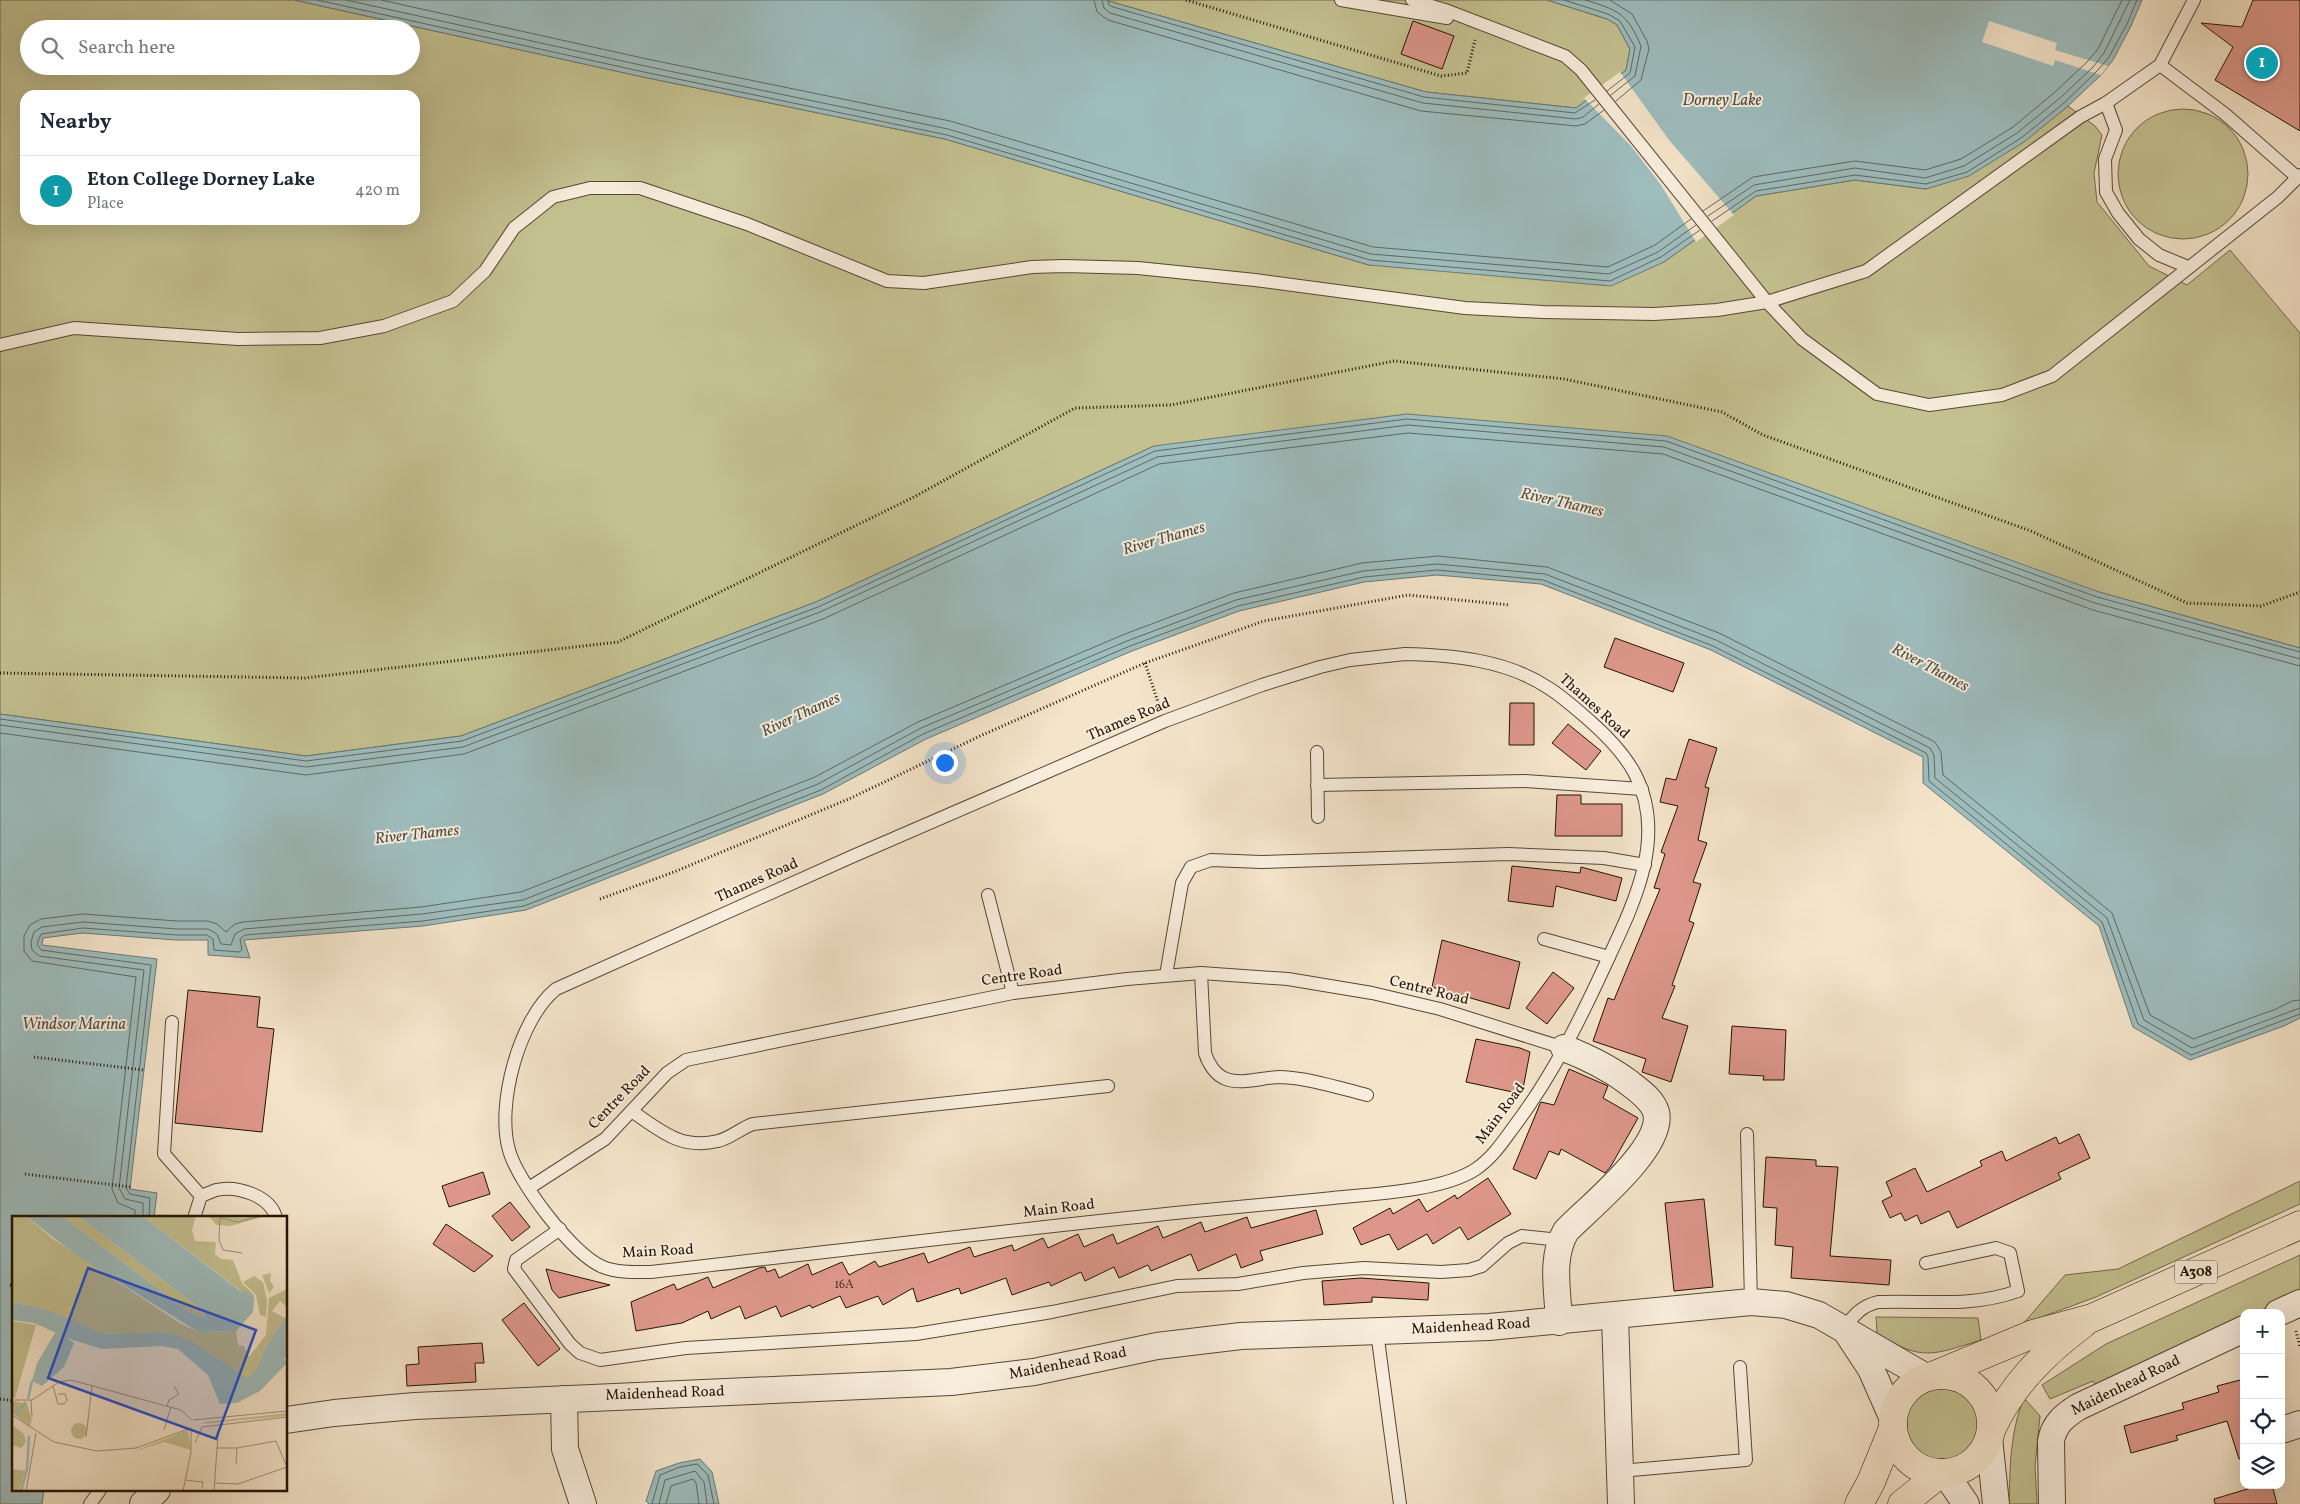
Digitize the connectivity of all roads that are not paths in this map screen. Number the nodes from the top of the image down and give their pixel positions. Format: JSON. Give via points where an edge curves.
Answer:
{"nodes":[{"id":1,"x":1341,"y":0,"type":"edge"},
{"id":2,"x":1412,"y":0,"type":"edge"},
{"id":3,"x":2194,"y":0,"type":"edge"},
{"id":4,"x":1480,"y":23,"type":"junction"},
{"id":5,"x":2160,"y":65,"type":"junction"},
{"id":6,"x":2106,"y":103,"type":"junction"},
{"id":7,"x":2299,"y":176,"type":"edge"},
{"id":8,"x":2188,"y":266,"type":"junction"},
{"id":9,"x":1767,"y":302,"type":"junction"},
{"id":10,"x":0,"y":345,"type":"edge"},
{"id":11,"x":1317,"y":752,"type":"dead end"},
{"id":12,"x":1317,"y":785,"type":"junction"},
{"id":13,"x":1642,"y":789,"type":"junction"},
{"id":14,"x":1318,"y":817,"type":"dead end"},
{"id":15,"x":1644,"y":865,"type":"junction"},
{"id":16,"x":988,"y":895,"type":"dead end"},
{"id":17,"x":1544,"y":939,"type":"dead end"},
{"id":18,"x":1609,"y":957,"type":"junction"},
{"id":19,"x":1202,"y":973,"type":"junction"},
{"id":20,"x":1166,"y":975,"type":"junction"},
{"id":21,"x":1014,"y":993,"type":"junction"},
{"id":22,"x":172,"y":1022,"type":"dead end"},
{"id":23,"x":1564,"y":1048,"type":"junction"},
{"id":24,"x":1108,"y":1086,"type":"dead end"},
{"id":25,"x":1367,"y":1095,"type":"dead end"},
{"id":26,"x":633,"y":1112,"type":"junction"},
{"id":27,"x":1747,"y":1134,"type":"dead end"},
{"id":28,"x":529,"y":1188,"type":"junction"},
{"id":29,"x":201,"y":1196,"type":"junction"},
{"id":30,"x":195,"y":1216,"type":"edge"},
{"id":31,"x":276,"y":1216,"type":"edge"},
{"id":32,"x":2300,"y":1226,"type":"edge"},
{"id":33,"x":560,"y":1229,"type":"junction"},
{"id":34,"x":1560,"y":1240,"type":"junction"},
{"id":35,"x":1926,"y":1263,"type":"dead end"},
{"id":36,"x":1751,"y":1302,"type":"junction"},
{"id":37,"x":2300,"y":1303,"type":"edge"},
{"id":38,"x":2285,"y":1310,"type":"edge"},
{"id":39,"x":1615,"y":1316,"type":"junction"},
{"id":40,"x":2092,"y":1318,"type":"junction"},
{"id":41,"x":1559,"y":1322,"type":"junction"},
{"id":42,"x":1844,"y":1329,"type":"junction"},
{"id":43,"x":2240,"y":1331,"type":"edge"},
{"id":44,"x":1377,"y":1332,"type":"junction"},
{"id":45,"x":1740,"y":1367,"type":"dead end"},
{"id":46,"x":1931,"y":1376,"type":"junction"},
{"id":47,"x":564,"y":1399,"type":"junction"},
{"id":48,"x":288,"y":1420,"type":"edge"},
{"id":49,"x":1893,"y":1424,"type":"junction"},
{"id":50,"x":1990,"y":1434,"type":"junction"},
{"id":51,"x":1620,"y":1471,"type":"junction"},
{"id":52,"x":1943,"y":1473,"type":"junction"},
{"id":53,"x":99,"y":1492,"type":"edge"},
{"id":54,"x":155,"y":1492,"type":"edge"},
{"id":55,"x":90,"y":1504,"type":"edge"},
{"id":56,"x":143,"y":1504,"type":"edge"},
{"id":57,"x":583,"y":1504,"type":"edge"},
{"id":58,"x":1400,"y":1504,"type":"edge"},
{"id":59,"x":1621,"y":1504,"type":"edge"},
{"id":60,"x":1859,"y":1504,"type":"edge"},
{"id":61,"x":1902,"y":1504,"type":"edge"},
{"id":62,"x":1966,"y":1504,"type":"edge"},
{"id":63,"x":1996,"y":1504,"type":"edge"},
{"id":64,"x":2052,"y":1504,"type":"edge"}],
"edges":[{"from":1,"to":4,"type":"lane"},
{"from":2,"to":4,"type":"lane"},
{"from":3,"to":5,"type":"lane"},
{"from":4,"to":9,"type":"lane","via":[[1565,56],[1581,70]]},
{"from":5,"to":6,"type":"lane"},
{"from":5,"to":7,"type":"lane"},
{"from":6,"to":8,"type":"lane","via":[[2116,130],[2105,159],[2106,192],[2139,238],[2159,255]]},
{"from":6,"to":9,"type":"lane","via":[[2080,117],[1866,271]]},
{"from":7,"to":8,"type":"lane","via":[[2278,197]]},
{"from":8,"to":9,"type":"lane","via":[[2052,376],[2002,395],[1929,405],[1877,394],[1802,339]]},
{"from":9,"to":10,"type":"lane","via":[[1717,310],[1654,314],[1533,312],[1465,308],[1138,268],[1064,266],[1032,267],[924,283],[887,281],[747,224],[640,188],[590,188],[553,197],[514,228],[485,271],[453,301],[384,326],[320,338],[248,338],[74,328]]},
{"from":11,"to":12,"type":"lane"},
{"from":12,"to":13,"type":"lane","via":[[1525,781]]},
{"from":12,"to":14,"type":"lane"},
{"from":13,"to":15,"type":"lane","name":"Thames Road","via":[[1650,834]]},
{"from":13,"to":28,"type":"lane","name":"Thames Road","via":[[1627,761],[1602,732],[1550,688],[1514,670],[1462,658],[1405,654],[1342,662],[1293,675],[1165,721],[556,989],[539,1005],[528,1024],[506,1102],[509,1150]]},
{"from":15,"to":18,"type":"lane","name":"Thames Road"},
{"from":15,"to":20,"type":"lane","via":[[1604,858],[1499,854],[1270,862],[1211,860],[1191,867],[1185,874]]},
{"from":16,"to":21,"type":"lane"},
{"from":17,"to":18,"type":"lane"},
{"from":18,"to":23,"type":"lane","name":"Thames Road"},
{"from":19,"to":20,"type":"lane","name":"Centre Road"},
{"from":19,"to":23,"type":"lane","name":"Centre Road","via":[[1288,979],[1372,993],[1450,1012]]},
{"from":19,"to":25,"type":"lane","via":[[1205,1053],[1216,1072],[1226,1079],[1280,1077]]},
{"from":20,"to":21,"type":"lane","name":"Centre Road"},
{"from":21,"to":26,"type":"lane","name":"Centre Road","via":[[697,1056],[676,1065]]},
{"from":22,"to":29,"type":"lane","via":[[164,1154]]},
{"from":23,"to":33,"type":"lane","name":"Main Road","via":[[1534,1098],[1489,1158],[1461,1177],[1425,1186],[651,1272],[603,1267],[580,1252]]},
{"from":23,"to":34,"type":"street","via":[[1596,1061],[1633,1086],[1652,1104],[1657,1122],[1649,1142],[1632,1164]]},
{"from":24,"to":26,"type":"lane","via":[[753,1124],[719,1141],[696,1144],[675,1140]]},
{"from":26,"to":28,"type":"lane","name":"Centre Road","via":[[605,1139]]},
{"from":27,"to":36,"type":"lane"},
{"from":28,"to":33,"type":"lane","name":"Main Road"},
{"from":29,"to":30,"type":"lane"},
{"from":29,"to":31,"type":"lane","via":[[218,1190],[253,1193],[274,1209]]},
{"from":32,"to":40,"type":"main road","number":"A308"},
{"from":33,"to":34,"type":"lane","via":[[516,1260],[514,1269],[570,1344],[580,1353],[600,1360],[686,1348],[916,1334],[1052,1312],[1177,1286],[1238,1284],[1364,1268],[1456,1272],[1482,1266],[1508,1243],[1522,1236]]},
{"from":34,"to":41,"type":"street","via":[[1556,1262]]},
{"from":35,"to":42,"type":"lane","via":[[1996,1248],[2010,1253],[2018,1291],[1983,1301],[1959,1303],[1878,1302],[1859,1310]]},
{"from":36,"to":39,"type":"street","name":"Maidenhead Road"},
{"from":36,"to":42,"type":"street","name":"Maidenhead Road","via":[[1786,1305],[1819,1315]]},
{"from":37,"to":38,"type":"street"},
{"from":39,"to":41,"type":"street","name":"Maidenhead Road"},
{"from":39,"to":51,"type":"street"},
{"from":40,"to":46,"type":"main road","number":"A308","via":[[2033,1334]]},
{"from":40,"to":50,"type":"main road","number":"A308","via":[[2031,1368],[2009,1395]]},
{"from":41,"to":44,"type":"street","name":"Maidenhead Road"},
{"from":42,"to":46,"type":"street","name":"Maidenhead Road"},
{"from":42,"to":49,"type":"street","via":[[1870,1369]]},
{"from":43,"to":64,"type":"street","name":"Maidenhead Road","via":[[2078,1407],[2060,1420],[2051,1441]]},
{"from":44,"to":47,"type":"street","name":"Maidenhead Road","via":[[1198,1340],[1034,1372],[951,1382]]},
{"from":44,"to":58,"type":"lane"},
{"from":45,"to":51,"type":"lane","via":[[1746,1460]]},
{"from":46,"to":49,"type":"main road","via":[[1917,1381],[1903,1393],[1894,1410]]},
{"from":46,"to":50,"type":"main road","via":[[1954,1376],[1977,1390],[1987,1404]]},
{"from":47,"to":48,"type":"street","name":"Maidenhead Road","via":[[366,1410]]},
{"from":47,"to":57,"type":"street","via":[[565,1450]]},
{"from":49,"to":52,"type":"main road","via":[[1898,1446],[1907,1458],[1919,1468]]},
{"from":49,"to":60,"type":"main road","via":[[1882,1458]]},
{"from":50,"to":52,"type":"main road","via":[[1972,1463]]},
{"from":50,"to":63,"type":"street"},
{"from":51,"to":59,"type":"street"},
{"from":52,"to":61,"type":"main road"},
{"from":52,"to":62,"type":"street"},
{"from":53,"to":55,"type":"lane"},
{"from":54,"to":56,"type":"street"}]}
